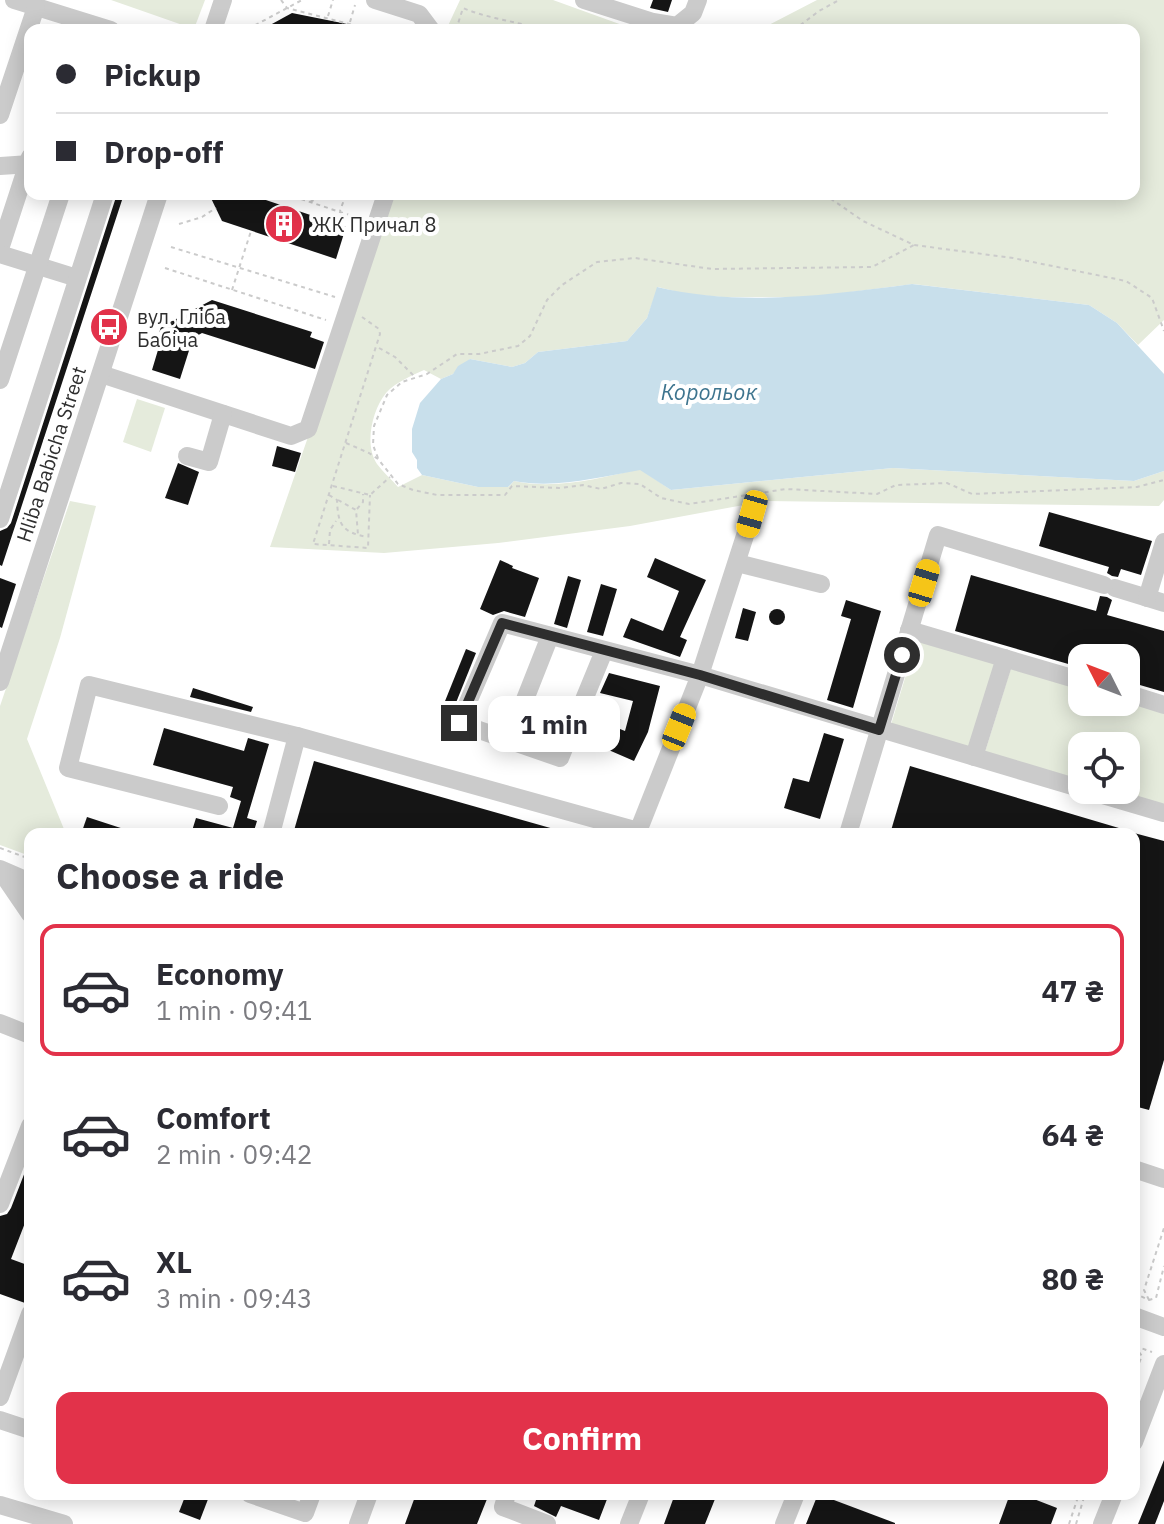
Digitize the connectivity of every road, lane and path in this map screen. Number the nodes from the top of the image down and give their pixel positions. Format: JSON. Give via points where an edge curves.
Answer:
{"nodes":[{"id":1,"x":14,"y":0,"type":"edge"},
{"id":2,"x":223,"y":0,"type":"edge"},
{"id":3,"x":281,"y":0,"type":"edge"},
{"id":4,"x":302,"y":0,"type":"edge"},
{"id":5,"x":333,"y":0,"type":"edge"},
{"id":6,"x":375,"y":0,"type":"edge"},
{"id":7,"x":584,"y":0,"type":"edge"},
{"id":8,"x":698,"y":0,"type":"edge"},
{"id":9,"x":839,"y":0,"type":"edge"},
{"id":10,"x":355,"y":5,"type":"dead end"},
{"id":11,"x":36,"y":7,"type":"junction"},
{"id":12,"x":287,"y":8,"type":"junction"},
{"id":13,"x":327,"y":17,"type":"junction"},
{"id":14,"x":350,"y":23,"type":"junction"},
{"id":15,"x":30,"y":24,"type":"edge"},
{"id":16,"x":73,"y":24,"type":"edge"},
{"id":17,"x":215,"y":24,"type":"edge"},
{"id":18,"x":257,"y":24,"type":"edge"},
{"id":19,"x":353,"y":24,"type":"edge"},
{"id":20,"x":426,"y":24,"type":"edge"},
{"id":21,"x":458,"y":24,"type":"edge"},
{"id":22,"x":526,"y":24,"type":"edge"},
{"id":23,"x":665,"y":24,"type":"edge"},
{"id":24,"x":679,"y":24,"type":"edge"},
{"id":25,"x":803,"y":24,"type":"edge"},
{"id":26,"x":24,"y":43,"type":"edge"},
{"id":27,"x":0,"y":115,"type":"edge"},
{"id":28,"x":24,"y":163,"type":"edge"},
{"id":29,"x":0,"y":166,"type":"edge"},
{"id":30,"x":24,"y":178,"type":"edge"},
{"id":31,"x":59,"y":200,"type":"edge"},
{"id":32,"x":103,"y":200,"type":"edge"},
{"id":33,"x":157,"y":200,"type":"edge"},
{"id":34,"x":303,"y":200,"type":"edge"},
{"id":35,"x":313,"y":200,"type":"edge"},
{"id":36,"x":344,"y":200,"type":"edge"},
{"id":37,"x":384,"y":200,"type":"edge"},
{"id":38,"x":833,"y":200,"type":"edge"},
{"id":39,"x":309,"y":202,"type":"junction"},
{"id":40,"x":216,"y":208,"type":"dead end"},
{"id":41,"x":340,"y":212,"type":"junction"},
{"id":42,"x":366,"y":221,"type":"dead end"},
{"id":43,"x":179,"y":224,"type":"dead end"},
{"id":44,"x":251,"y":231,"type":"dead end"},
{"id":45,"x":914,"y":245,"type":"junction"},
{"id":46,"x":171,"y":247,"type":"dead end"},
{"id":47,"x":0,"y":252,"type":"edge"},
{"id":48,"x":37,"y":266,"type":"junction"},
{"id":49,"x":165,"y":268,"type":"dead end"},
{"id":50,"x":239,"y":268,"type":"junction"},
{"id":51,"x":77,"y":278,"type":"junction"},
{"id":52,"x":232,"y":290,"type":"junction"},
{"id":53,"x":350,"y":302,"type":"junction"},
{"id":54,"x":342,"y":326,"type":"junction"},
{"id":55,"x":1164,"y":331,"type":"edge"},
{"id":56,"x":380,"y":334,"type":"dead end"},
{"id":57,"x":377,"y":347,"type":"junction"},
{"id":58,"x":101,"y":374,"type":"junction"},
{"id":59,"x":415,"y":377,"type":"junction"},
{"id":60,"x":0,"y":380,"type":"edge"},
{"id":61,"x":223,"y":414,"type":"junction"},
{"id":62,"x":346,"y":443,"type":"junction"},
{"id":63,"x":187,"y":456,"type":"dead end"},
{"id":64,"x":378,"y":459,"type":"junction"},
{"id":65,"x":391,"y":476,"type":"junction"},
{"id":66,"x":6,"y":477,"type":"edge"},
{"id":67,"x":1164,"y":480,"type":"edge"},
{"id":68,"x":332,"y":486,"type":"junction"},
{"id":69,"x":363,"y":494,"type":"junction"},
{"id":70,"x":329,"y":495,"type":"junction"},
{"id":71,"x":370,"y":495,"type":"junction"},
{"id":72,"x":337,"y":500,"type":"junction"},
{"id":73,"x":356,"y":510,"type":"junction"},
{"id":74,"x":752,"y":514,"type":"dead end"},
{"id":75,"x":0,"y":519,"type":"edge"},
{"id":76,"x":338,"y":519,"type":"junction"},
{"id":77,"x":358,"y":535,"type":"junction"},
{"id":78,"x":369,"y":537,"type":"junction"},
{"id":79,"x":1164,"y":542,"type":"edge"},
{"id":80,"x":329,"y":546,"type":"junction"},
{"id":81,"x":737,"y":563,"type":"junction"},
{"id":82,"x":821,"y":584,"type":"dead end"},
{"id":83,"x":1156,"y":600,"type":"edge"},
{"id":84,"x":909,"y":630,"type":"junction"},
{"id":85,"x":550,"y":636,"type":"junction"},
{"id":86,"x":604,"y":651,"type":"junction"},
{"id":87,"x":1005,"y":658,"type":"junction"},
{"id":88,"x":700,"y":675,"type":"junction"},
{"id":89,"x":1068,"y":677,"type":"edge"},
{"id":90,"x":0,"y":682,"type":"edge"},
{"id":91,"x":1140,"y":697,"type":"edge"},
{"id":92,"x":1164,"y":705,"type":"edge"},
{"id":93,"x":879,"y":730,"type":"junction"},
{"id":94,"x":297,"y":736,"type":"junction"},
{"id":95,"x":509,"y":740,"type":"junction"},
{"id":96,"x":974,"y":757,"type":"junction"},
{"id":97,"x":1068,"y":784,"type":"edge"},
{"id":98,"x":1134,"y":804,"type":"edge"},
{"id":99,"x":219,"y":806,"type":"dead end"},
{"id":100,"x":1164,"y":813,"type":"edge"},
{"id":101,"x":273,"y":828,"type":"edge"},
{"id":102,"x":624,"y":828,"type":"edge"},
{"id":103,"x":640,"y":828,"type":"edge"},
{"id":104,"x":850,"y":828,"type":"edge"},
{"id":105,"x":0,"y":848,"type":"edge"},
{"id":106,"x":24,"y":857,"type":"edge"},
{"id":107,"x":0,"y":869,"type":"edge"},
{"id":108,"x":24,"y":879,"type":"edge"},
{"id":109,"x":24,"y":905,"type":"edge"},
{"id":110,"x":0,"y":1023,"type":"edge"},
{"id":111,"x":24,"y":1033,"type":"edge"},
{"id":112,"x":24,"y":1142,"type":"edge"},
{"id":113,"x":1140,"y":1171,"type":"edge"},
{"id":114,"x":1164,"y":1179,"type":"edge"},
{"id":115,"x":0,"y":1204,"type":"edge"},
{"id":116,"x":1164,"y":1228,"type":"edge"},
{"id":117,"x":1164,"y":1266,"type":"edge"},
{"id":118,"x":1140,"y":1296,"type":"edge"},
{"id":119,"x":1149,"y":1300,"type":"junction"},
{"id":120,"x":1140,"y":1318,"type":"edge"},
{"id":121,"x":1164,"y":1327,"type":"edge"},
{"id":122,"x":24,"y":1331,"type":"edge"},
{"id":123,"x":1140,"y":1349,"type":"edge"},
{"id":124,"x":1159,"y":1358,"type":"edge"},
{"id":125,"x":0,"y":1397,"type":"edge"},
{"id":126,"x":0,"y":1420,"type":"edge"},
{"id":127,"x":1140,"y":1422,"type":"edge"},
{"id":128,"x":24,"y":1428,"type":"edge"},
{"id":129,"x":267,"y":1500,"type":"edge"},
{"id":130,"x":310,"y":1500,"type":"edge"},
{"id":131,"x":367,"y":1500,"type":"edge"},
{"id":132,"x":505,"y":1500,"type":"edge"},
{"id":133,"x":639,"y":1500,"type":"edge"},
{"id":134,"x":794,"y":1500,"type":"edge"},
{"id":135,"x":1077,"y":1500,"type":"edge"},
{"id":136,"x":1083,"y":1500,"type":"edge"},
{"id":137,"x":1112,"y":1500,"type":"edge"},
{"id":138,"x":0,"y":1505,"type":"edge"},
{"id":139,"x":20,"y":1517,"type":"edge"},
{"id":140,"x":64,"y":1524,"type":"edge"},
{"id":141,"x":358,"y":1524,"type":"edge"},
{"id":142,"x":547,"y":1524,"type":"edge"},
{"id":143,"x":629,"y":1524,"type":"edge"},
{"id":144,"x":784,"y":1524,"type":"edge"},
{"id":145,"x":1069,"y":1524,"type":"edge"},
{"id":146,"x":1076,"y":1524,"type":"edge"},
{"id":147,"x":1102,"y":1524,"type":"edge"}],
"edges":[{"from":1,"to":11,"type":"street"},
{"from":2,"to":17,"type":"street"},
{"from":3,"to":12,"type":"path"},
{"from":4,"to":12,"type":"path"},
{"from":5,"to":13,"type":"path"},
{"from":6,"to":20,"type":"street","via":[[419,14]]},
{"from":7,"to":23,"type":"street"},
{"from":8,"to":24,"type":"street"},
{"from":9,"to":25,"type":"path"},
{"from":10,"to":14,"type":"path"},
{"from":11,"to":15,"type":"street"},
{"from":11,"to":16,"type":"street"},
{"from":12,"to":13,"type":"path"},
{"from":12,"to":18,"type":"path"},
{"from":13,"to":14,"type":"path"},
{"from":14,"to":19,"type":"path"},
{"from":21,"to":22,"type":"path","via":[[463,8],[486,18]]},
{"from":26,"to":27,"type":"street"},
{"from":28,"to":29,"type":"street"},
{"from":30,"to":47,"type":"street"},
{"from":31,"to":48,"type":"street"},
{"from":32,"to":51,"type":"street"},
{"from":33,"to":58,"type":"street","name":"Hliba Babicha Street"},
{"from":34,"to":39,"type":"path"},
{"from":35,"to":39,"type":"path"},
{"from":36,"to":41,"type":"path"},
{"from":37,"to":53,"type":"street"},
{"from":38,"to":45,"type":"path"},
{"from":39,"to":41,"type":"path"},
{"from":40,"to":43,"type":"path"},
{"from":41,"to":42,"type":"path"},
{"from":44,"to":50,"type":"path"},
{"from":45,"to":55,"type":"path","via":[[1126,281],[1152,298]]},
{"from":45,"to":59,"type":"path","via":[[872,267],[712,269],[635,258],[597,262],[547,300],[530,336],[518,346],[457,354]]},
{"from":46,"to":50,"type":"path"},
{"from":47,"to":48,"type":"street"},
{"from":48,"to":51,"type":"street"},
{"from":48,"to":60,"type":"street"},
{"from":49,"to":52,"type":"path"},
{"from":50,"to":52,"type":"path"},
{"from":50,"to":53,"type":"path"},
{"from":51,"to":66,"type":"street"},
{"from":52,"to":54,"type":"path"},
{"from":53,"to":54,"type":"street"},
{"from":54,"to":61,"type":"street","via":[[308,429],[291,436]]},
{"from":56,"to":57,"type":"path"},
{"from":57,"to":59,"type":"path"},
{"from":57,"to":62,"type":"path"},
{"from":58,"to":61,"type":"street"},
{"from":58,"to":90,"type":"street","name":"Hliba Babicha Street"},
{"from":59,"to":64,"type":"path","via":[[387,395],[379,410],[373,445]]},
{"from":61,"to":63,"type":"street","via":[[209,462]]},
{"from":62,"to":64,"type":"path"},
{"from":62,"to":68,"type":"path"},
{"from":64,"to":65,"type":"path"},
{"from":65,"to":67,"type":"path","via":[[398,484],[437,495],[505,495],[512,486],[601,489],[640,484],[661,498],[689,504],[786,489],[877,494],[896,485],[947,483],[972,494],[1137,487]]},
{"from":65,"to":71,"type":"path"},
{"from":66,"to":75,"type":"street"},
{"from":68,"to":69,"type":"path"},
{"from":68,"to":70,"type":"path"},
{"from":69,"to":71,"type":"path"},
{"from":69,"to":73,"type":"path"},
{"from":70,"to":72,"type":"path"},
{"from":70,"to":80,"type":"path","via":[[313,544]]},
{"from":71,"to":78,"type":"path"},
{"from":72,"to":73,"type":"path"},
{"from":72,"to":76,"type":"path"},
{"from":73,"to":77,"type":"path"},
{"from":74,"to":81,"type":"street"},
{"from":76,"to":77,"type":"path"},
{"from":76,"to":80,"type":"path","via":[[330,530]]},
{"from":77,"to":78,"type":"path"},
{"from":78,"to":80,"type":"path","via":[[368,548]]},
{"from":79,"to":83,"type":"street"},
{"from":81,"to":82,"type":"street"},
{"from":81,"to":88,"type":"street"},
{"from":83,"to":84,"type":"street","via":[[938,535]]},
{"from":84,"to":87,"type":"street"},
{"from":84,"to":93,"type":"street"},
{"from":85,"to":86,"type":"street"},
{"from":85,"to":95,"type":"street"},
{"from":85,"to":95,"type":"street","via":[[502,623],[459,723]]},
{"from":86,"to":88,"type":"street"},
{"from":86,"to":95,"type":"street","via":[[560,758]]},
{"from":87,"to":89,"type":"street"},
{"from":87,"to":96,"type":"street"},
{"from":88,"to":93,"type":"street"},
{"from":88,"to":103,"type":"street"},
{"from":91,"to":92,"type":"street"},
{"from":93,"to":96,"type":"street"},
{"from":93,"to":104,"type":"street"},
{"from":94,"to":99,"type":"street","via":[[89,685],[68,768]]},
{"from":94,"to":101,"type":"street"},
{"from":94,"to":102,"type":"street"},
{"from":96,"to":97,"type":"street"},
{"from":98,"to":100,"type":"street"},
{"from":105,"to":106,"type":"path"},
{"from":107,"to":108,"type":"street"},
{"from":107,"to":109,"type":"street"},
{"from":110,"to":111,"type":"street"},
{"from":112,"to":115,"type":"street"},
{"from":113,"to":114,"type":"street"},
{"from":116,"to":119,"type":"path","via":[[1144,1290]]},
{"from":117,"to":119,"type":"path","via":[[1156,1298]]},
{"from":118,"to":119,"type":"path"},
{"from":120,"to":121,"type":"street"},
{"from":122,"to":125,"type":"street"},
{"from":123,"to":124,"type":"path"},
{"from":124,"to":127,"type":"street"},
{"from":126,"to":128,"type":"street"},
{"from":129,"to":130,"type":"street","via":[[305,1513]]},
{"from":131,"to":141,"type":"street"},
{"from":132,"to":142,"type":"street","via":[[503,1507]]},
{"from":133,"to":143,"type":"street"},
{"from":134,"to":144,"type":"street"},
{"from":135,"to":145,"type":"path"},
{"from":136,"to":146,"type":"path"},
{"from":137,"to":147,"type":"street"},
{"from":138,"to":139,"type":"street"},
{"from":139,"to":140,"type":"street"}]}
